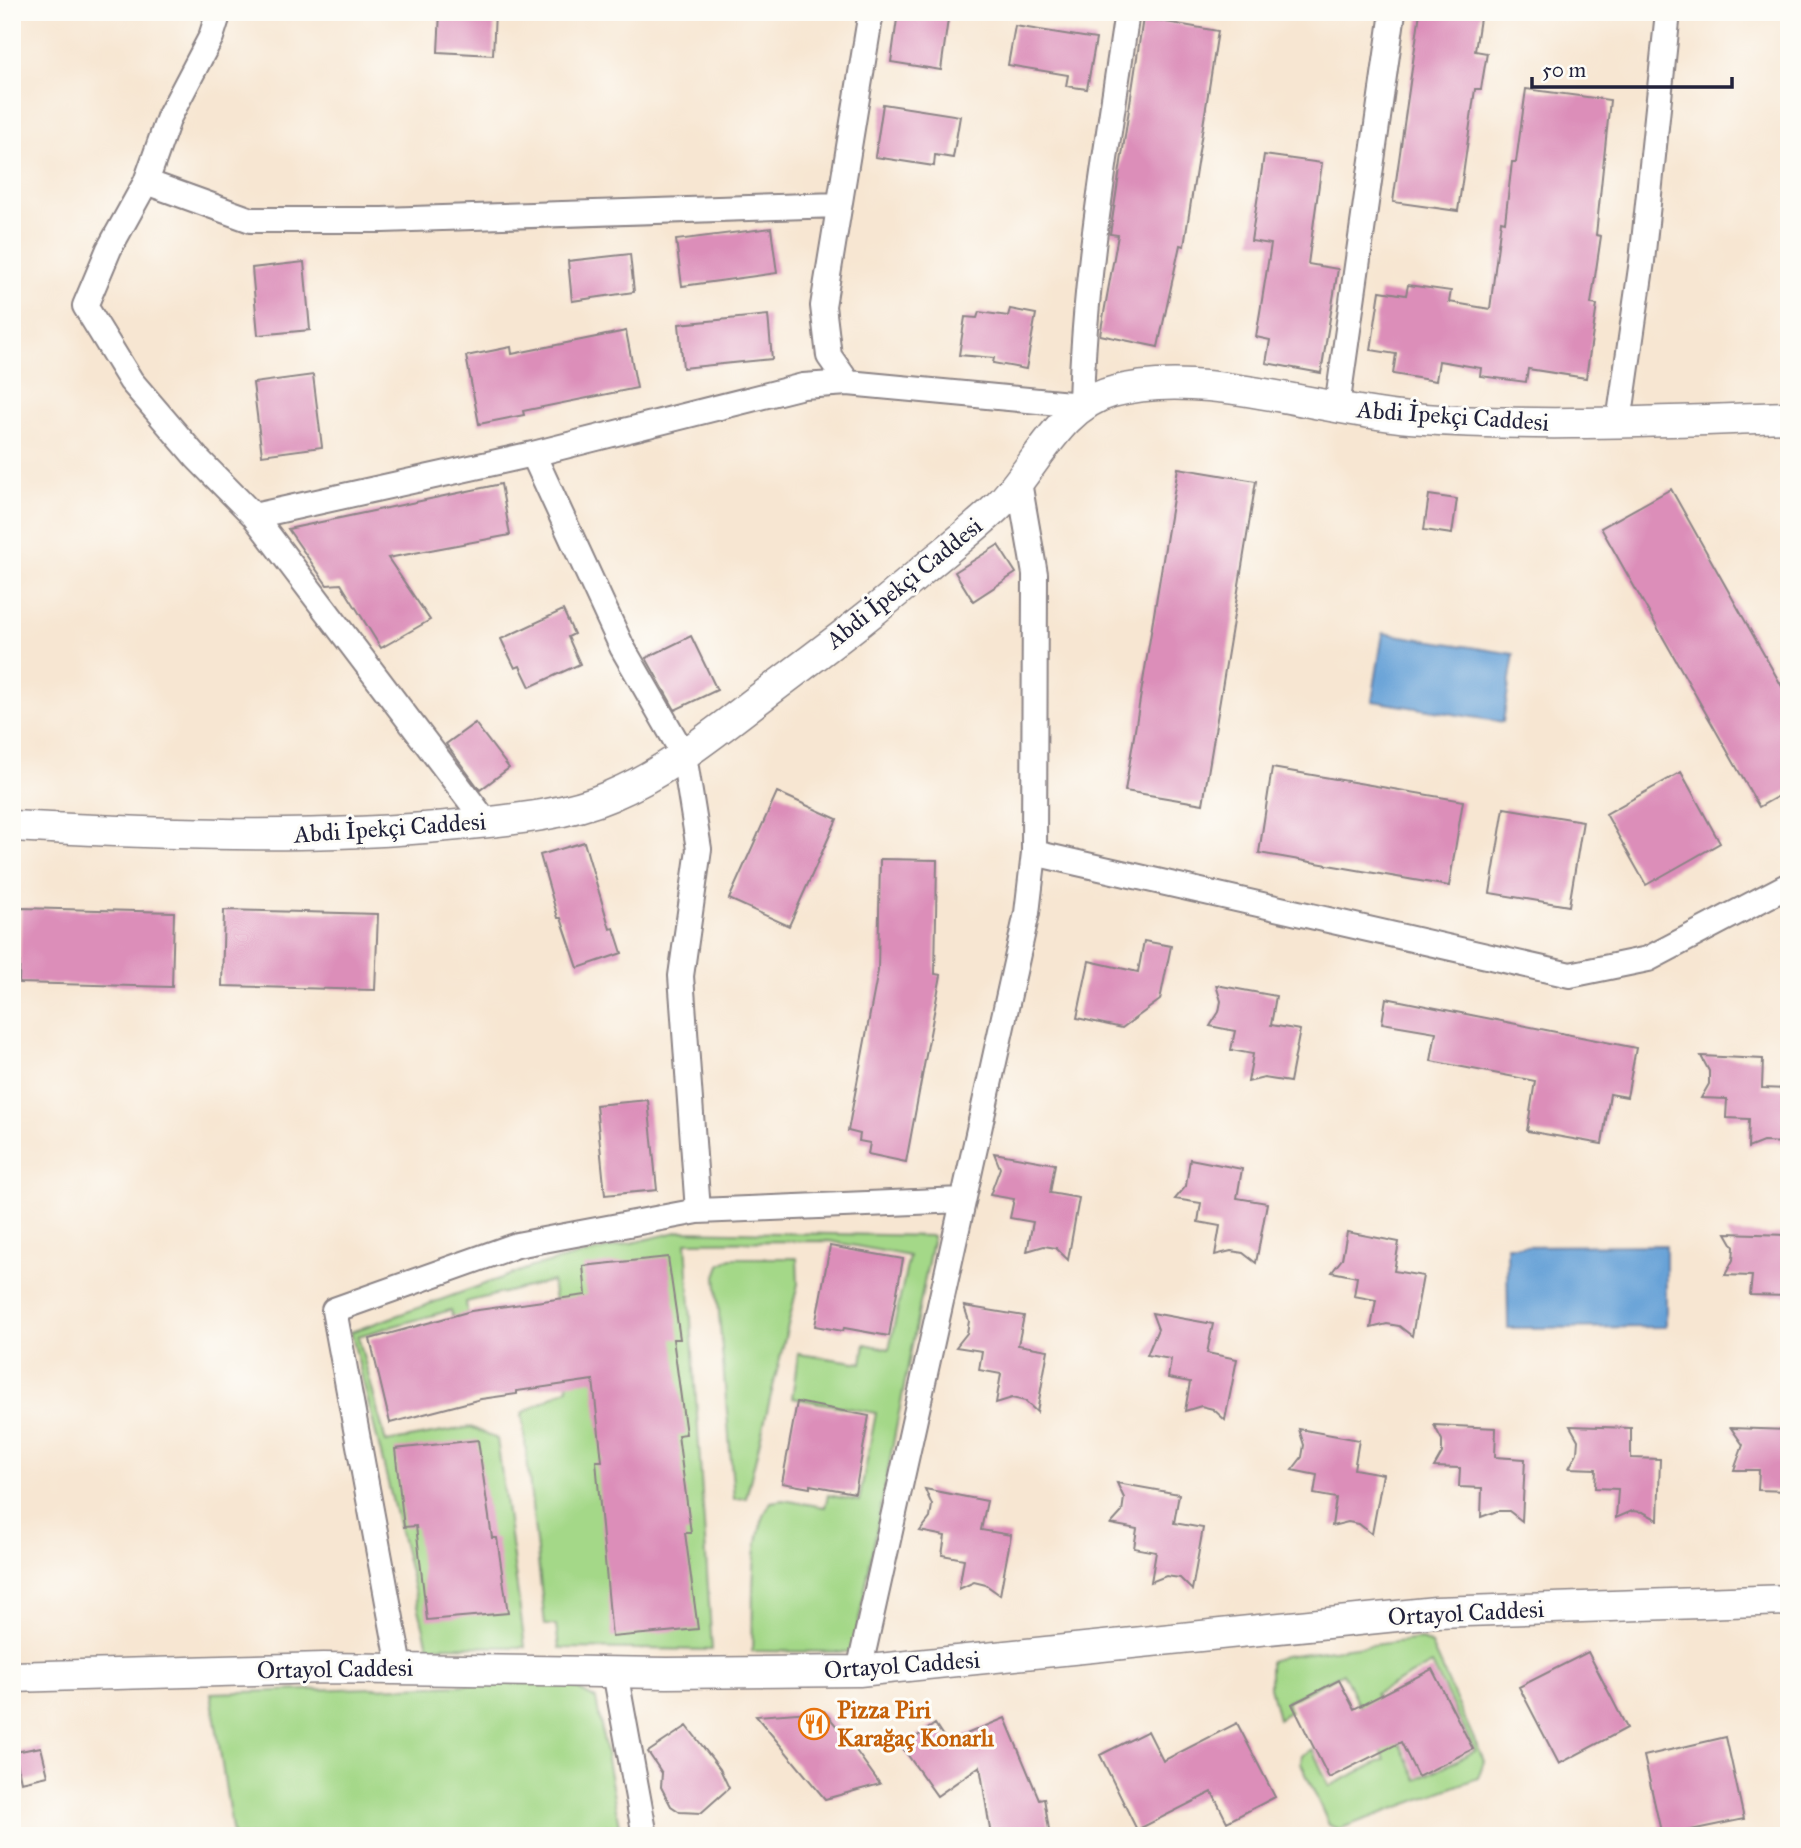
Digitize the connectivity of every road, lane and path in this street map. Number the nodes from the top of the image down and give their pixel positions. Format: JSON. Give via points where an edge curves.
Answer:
{"nodes":[{"id":1,"x":219,"y":12,"type":"edge"},
{"id":2,"x":871,"y":12,"type":"edge"},
{"id":3,"x":1127,"y":12,"type":"edge"},
{"id":4,"x":1393,"y":12,"type":"edge"},
{"id":5,"x":1668,"y":12,"type":"edge"},
{"id":6,"x":146,"y":182,"type":"junction"},
{"id":7,"x":838,"y":205,"type":"junction"},
{"id":8,"x":848,"y":383,"type":"junction"},
{"id":9,"x":1081,"y":405,"type":"junction"},
{"id":10,"x":1337,"y":408,"type":"junction"},
{"id":11,"x":1789,"y":417,"type":"edge"},
{"id":12,"x":1619,"y":422,"type":"junction"},
{"id":13,"x":533,"y":454,"type":"junction"},
{"id":14,"x":1020,"y":482,"type":"junction"},
{"id":15,"x":254,"y":516,"type":"junction"},
{"id":16,"x":684,"y":755,"type":"junction"},
{"id":17,"x":486,"y":822,"type":"junction"},
{"id":18,"x":12,"y":826,"type":"edge"},
{"id":19,"x":1034,"y":853,"type":"junction"},
{"id":20,"x":1789,"y":885,"type":"edge"},
{"id":21,"x":962,"y":1200,"type":"junction"},
{"id":22,"x":698,"y":1211,"type":"junction"},
{"id":23,"x":1789,"y":1600,"type":"edge"},
{"id":24,"x":400,"y":1667,"type":"junction"},
{"id":25,"x":859,"y":1671,"type":"junction"},
{"id":26,"x":615,"y":1672,"type":"junction"},
{"id":27,"x":12,"y":1677,"type":"edge"},
{"id":28,"x":645,"y":1836,"type":"edge"}],
"edges":[{"from":1,"to":6,"type":"street","via":[[211,37],[169,117]]},
{"from":2,"to":7,"type":"street"},
{"from":3,"to":9,"type":"street","via":[[1082,334]]},
{"from":4,"to":10,"type":"street"},
{"from":5,"to":12,"type":"street","via":[[1642,261]]},
{"from":6,"to":7,"type":"street","via":[[251,220]]},
{"from":6,"to":15,"type":"street","via":[[108,249],[85,306],[131,380]]},
{"from":7,"to":8,"type":"street","via":[[823,306],[828,356]]},
{"from":8,"to":9,"type":"street"},
{"from":8,"to":13,"type":"street","via":[[803,386]]},
{"from":9,"to":10,"type":"street","name":"Abdi İpekçi Caddesi","via":[[1108,393],[1153,385],[1261,393]]},
{"from":9,"to":14,"type":"street","name":"Abdi İpekçi Caddesi"},
{"from":10,"to":12,"type":"street","name":"Abdi İpekçi Caddesi","via":[[1414,419]]},
{"from":11,"to":12,"type":"street","name":"Abdi İpekçi Caddesi"},
{"from":13,"to":15,"type":"street"},
{"from":13,"to":16,"type":"street","via":[[622,647]]},
{"from":14,"to":16,"type":"street","name":"Abdi İpekçi Caddesi","via":[[885,603]]},
{"from":14,"to":19,"type":"street","via":[[1035,574]]},
{"from":15,"to":17,"type":"street"},
{"from":16,"to":17,"type":"street","name":"Abdi İpekçi Caddesi","via":[[608,797],[570,809]]},
{"from":16,"to":22,"type":"street","via":[[699,849],[681,976]]},
{"from":17,"to":18,"type":"street","name":"Abdi İpekçi Caddesi","via":[[372,834],[274,836]]},
{"from":19,"to":20,"type":"street","via":[[1570,975],[1648,960]]},
{"from":19,"to":21,"type":"street","via":[[1027,913]]},
{"from":21,"to":22,"type":"street"},
{"from":21,"to":25,"type":"street"},
{"from":22,"to":24,"type":"street","via":[[517,1245],[334,1310]]},
{"from":23,"to":25,"type":"street","name":"Ortayol Caddesi","via":[[1436,1612]]},
{"from":24,"to":26,"type":"street","name":"Ortayol Caddesi"},
{"from":24,"to":27,"type":"street","name":"Ortayol Caddesi"},
{"from":25,"to":26,"type":"street","name":"Ortayol Caddesi"},
{"from":26,"to":28,"type":"street"}]}
